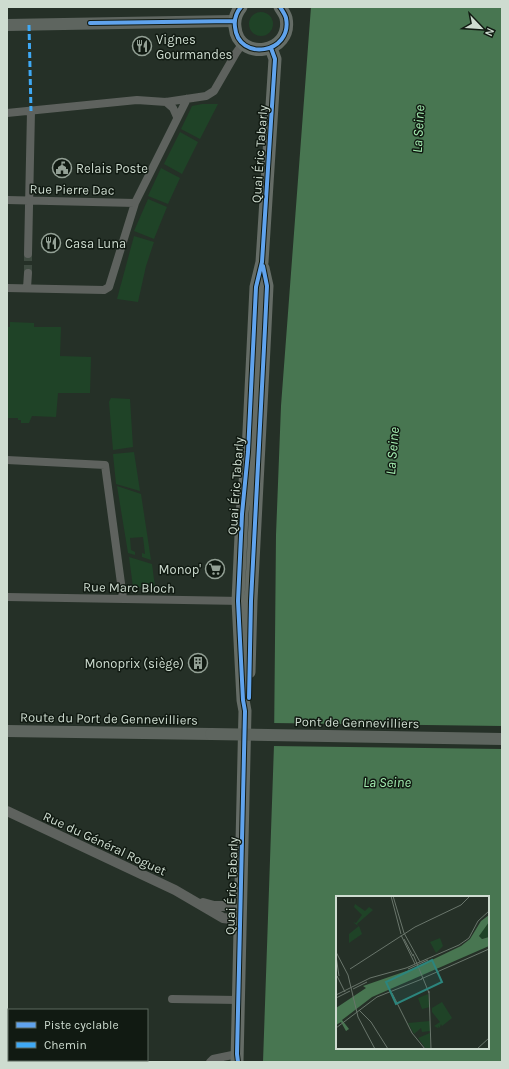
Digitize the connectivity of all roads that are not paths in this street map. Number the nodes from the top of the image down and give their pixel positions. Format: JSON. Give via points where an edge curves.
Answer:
{"nodes":[{"id":1,"x":241,"y":7,"type":"edge"},
{"id":2,"x":280,"y":7,"type":"edge"},
{"id":3,"x":234,"y":21,"type":"junction"},
{"id":4,"x":7,"y":25,"type":"edge"},
{"id":5,"x":243,"y":44,"type":"junction"},
{"id":6,"x":271,"y":48,"type":"junction"},
{"id":7,"x":187,"y":99,"type":"junction"},
{"id":8,"x":166,"y":102,"type":"junction"},
{"id":9,"x":31,"y":111,"type":"junction"},
{"id":10,"x":7,"y":113,"type":"edge"},
{"id":11,"x":177,"y":117,"type":"junction"},
{"id":12,"x":7,"y":200,"type":"edge"},
{"id":13,"x":30,"y":200,"type":"junction"},
{"id":14,"x":135,"y":203,"type":"junction"},
{"id":15,"x":28,"y":254,"type":"tunnel mouth"},
{"id":16,"x":262,"y":262,"type":"junction"},
{"id":17,"x":28,"y":273,"type":"tunnel mouth"},
{"id":18,"x":7,"y":288,"type":"edge"},
{"id":19,"x":27,"y":288,"type":"junction"},
{"id":20,"x":7,"y":460,"type":"edge"},
{"id":21,"x":7,"y":597,"type":"edge"},
{"id":22,"x":123,"y":598,"type":"junction"},
{"id":23,"x":244,"y":601,"type":"junction"},
{"id":24,"x":7,"y":731,"type":"edge"},
{"id":25,"x":211,"y":734,"type":"joint"},
{"id":26,"x":502,"y":739,"type":"edge"},
{"id":27,"x":7,"y":811,"type":"edge"},
{"id":28,"x":192,"y":899,"type":"junction"},
{"id":29,"x":240,"y":906,"type":"junction"},
{"id":30,"x":240,"y":920,"type":"junction"},
{"id":31,"x":172,"y":999,"type":"dead end"},
{"id":32,"x":238,"y":1000,"type":"junction"},
{"id":33,"x":237,"y":1058,"type":"edge"},
{"id":34,"x":210,"y":1062,"type":"edge"}],
"edges":[{"from":1,"to":3,"type":"main road"},
{"from":2,"to":6,"type":"main road","via":[[286,17],[286,30],[280,41]]},
{"from":3,"to":4,"type":"main road"},
{"from":3,"to":5,"type":"main road","via":[[238,37]]},
{"from":5,"to":6,"type":"main road","via":[[258,50]]},
{"from":5,"to":7,"type":"street","via":[[214,91],[206,96]]},
{"from":6,"to":16,"type":"main road","name":"Quai Éric Tabarly","via":[[275,59]]},
{"from":7,"to":8,"type":"street"},
{"from":7,"to":11,"type":"street"},
{"from":8,"to":9,"type":"street","via":[[137,100]]},
{"from":8,"to":11,"type":"street","via":[[173,108]]},
{"from":9,"to":10,"type":"street"},
{"from":9,"to":13,"type":"street"},
{"from":11,"to":14,"type":"street"},
{"from":12,"to":13,"type":"street","name":"Rue Pierre Dac"},
{"from":13,"to":14,"type":"street","name":"Rue Pierre Dac"},
{"from":13,"to":15,"type":"street"},
{"from":14,"to":19,"type":"street","via":[[109,287],[104,290]]},
{"from":16,"to":23,"type":"main road","name":"Quai Éric Tabarly","via":[[266,307]]},
{"from":16,"to":23,"type":"main road","name":"Quai Éric Tabarly","via":[[256,287],[248,452],[242,514]]},
{"from":17,"to":19,"type":"street"},
{"from":18,"to":19,"type":"street"},
{"from":20,"to":22,"type":"street","via":[[105,465]]},
{"from":21,"to":22,"type":"street","name":"Rue Marc Bloch"},
{"from":22,"to":23,"type":"street","name":"Rue Marc Bloch"},
{"from":23,"to":29,"type":"main road","name":"Quai Éric Tabarly","via":[[245,711]]},
{"from":24,"to":25,"type":"main road","name":"Route du Port de Gennevilliers"},
{"from":25,"to":26,"type":"main road","name":"Pont de Gennevilliers","bridge":true},
{"from":27,"to":28,"type":"street","name":"Rue du Général Roguet"},
{"from":28,"to":29,"type":"street","name":"Rue du Général Roguet","via":[[214,906]]},
{"from":28,"to":30,"type":"street","name":"Rue du Général Roguet","via":[[223,918]]},
{"from":29,"to":30,"type":"main road","name":"Quai Éric Tabarly"},
{"from":30,"to":32,"type":"main road","name":"Quai Éric Tabarly"},
{"from":31,"to":32,"type":"street"},
{"from":32,"to":33,"type":"main road","name":"Quai Éric Tabarly"},
{"from":33,"to":34,"type":"street","via":[[213,1059]]}]}
